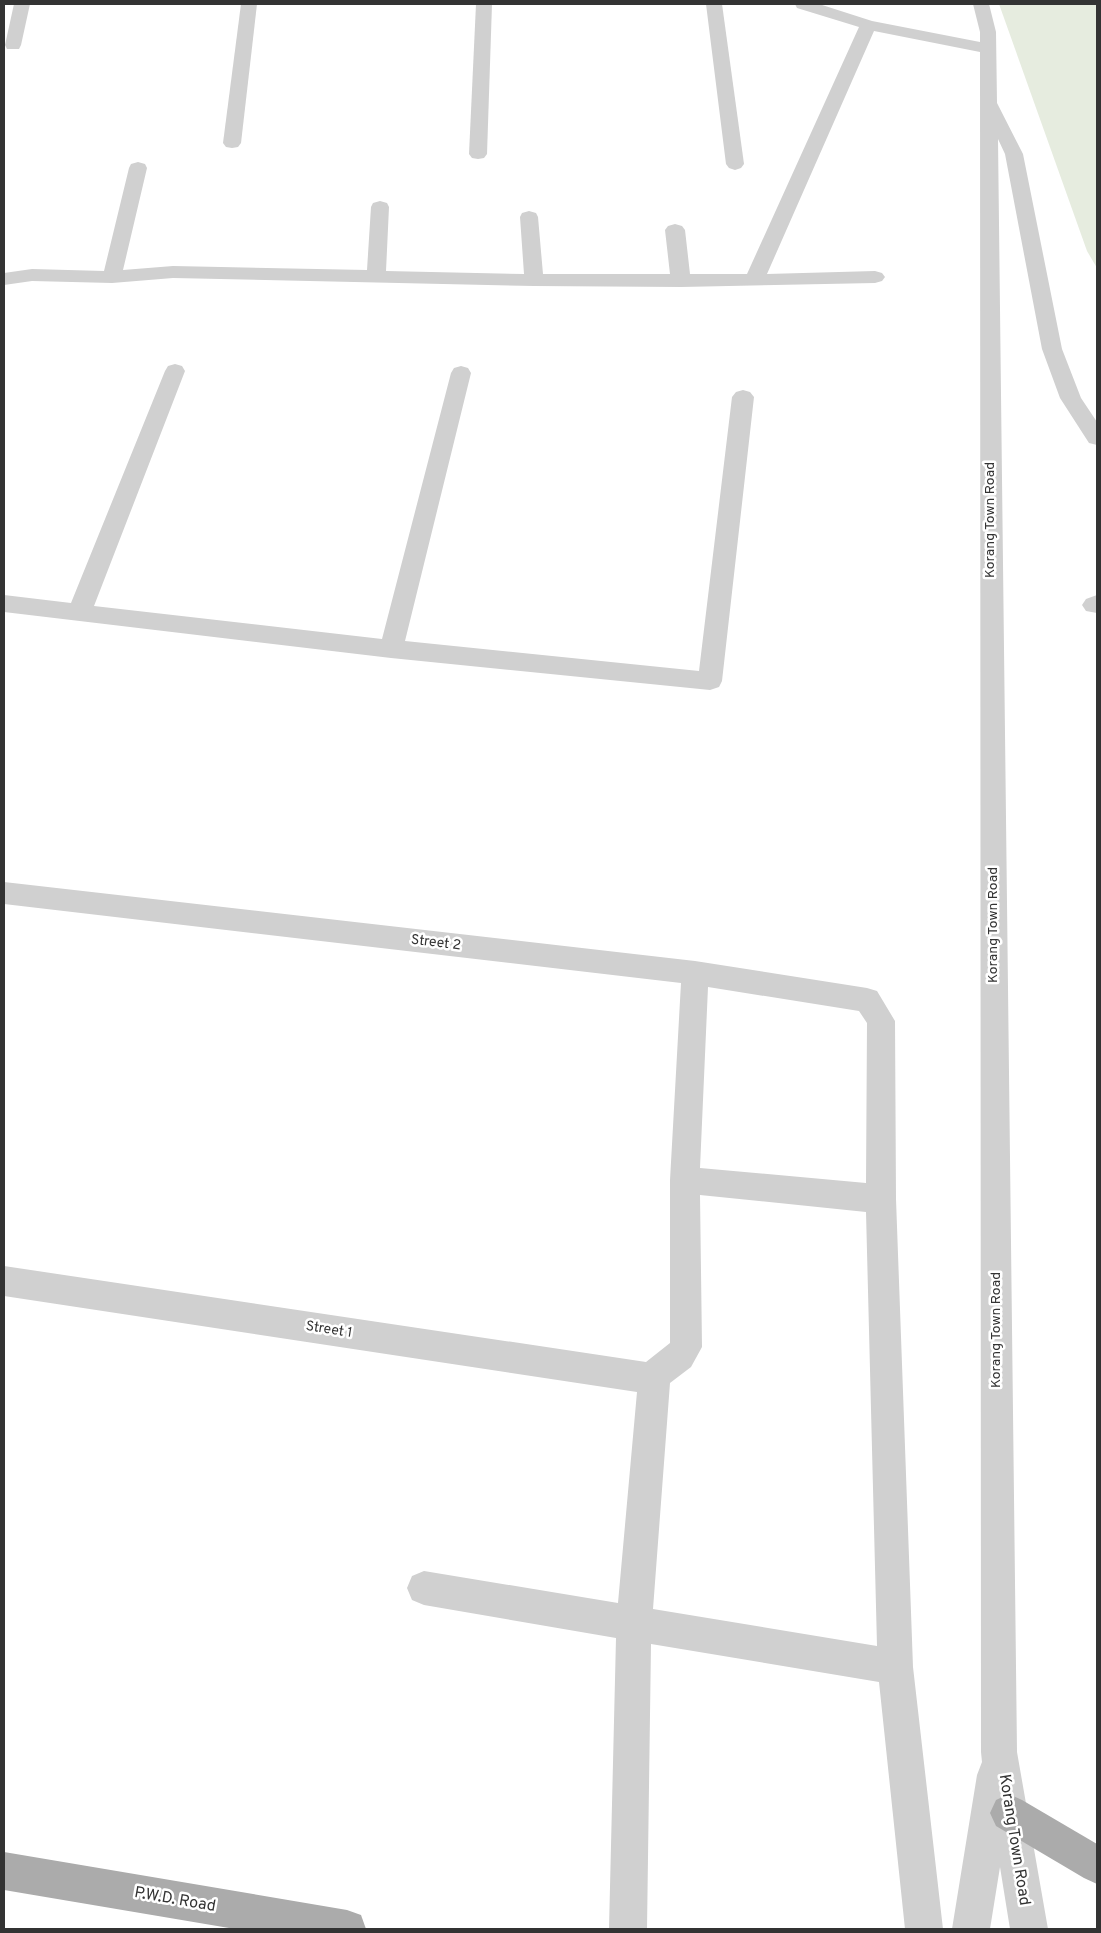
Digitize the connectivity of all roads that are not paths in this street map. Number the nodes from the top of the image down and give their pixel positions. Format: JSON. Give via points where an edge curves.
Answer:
{"nodes":[{"id":1,"x":22,"y":4,"type":"edge"},
{"id":2,"x":249,"y":4,"type":"edge"},
{"id":3,"x":484,"y":4,"type":"edge"},
{"id":4,"x":714,"y":4,"type":"edge"},
{"id":5,"x":804,"y":4,"type":"edge"},
{"id":6,"x":981,"y":4,"type":"edge"},
{"id":7,"x":868,"y":25,"type":"junction"},
{"id":8,"x":13,"y":45,"type":"dead end"},
{"id":9,"x":988,"y":49,"type":"junction"},
{"id":10,"x":987,"y":99,"type":"junction"},
{"id":11,"x":232,"y":143,"type":"dead end"},
{"id":12,"x":478,"y":154,"type":"dead end"},
{"id":13,"x":735,"y":164,"type":"dead end"},
{"id":14,"x":138,"y":168,"type":"dead end"},
{"id":15,"x":380,"y":207,"type":"dead end"},
{"id":16,"x":529,"y":216,"type":"dead end"},
{"id":17,"x":675,"y":230,"type":"dead end"},
{"id":18,"x":376,"y":276,"type":"junction"},
{"id":19,"x":112,"y":277,"type":"junction"},
{"id":20,"x":876,"y":277,"type":"dead end"},
{"id":21,"x":4,"y":279,"type":"edge"},
{"id":22,"x":534,"y":280,"type":"junction"},
{"id":23,"x":754,"y":280,"type":"junction"},
{"id":24,"x":681,"y":281,"type":"junction"},
{"id":25,"x":175,"y":371,"type":"dead end"},
{"id":26,"x":461,"y":374,"type":"dead end"},
{"id":27,"x":743,"y":397,"type":"dead end"},
{"id":28,"x":1097,"y":438,"type":"edge"},
{"id":29,"x":4,"y":604,"type":"edge"},
{"id":30,"x":80,"y":611,"type":"junction"},
{"id":31,"x":391,"y":649,"type":"junction"},
{"id":32,"x":4,"y":893,"type":"edge"},
{"id":33,"x":695,"y":973,"type":"junction"},
{"id":34,"x":685,"y":1180,"type":"junction"},
{"id":35,"x":881,"y":1199,"type":"junction"},
{"id":36,"x":4,"y":1281,"type":"edge"},
{"id":37,"x":654,"y":1379,"type":"junction"},
{"id":38,"x":424,"y":1588,"type":"dead end"},
{"id":39,"x":634,"y":1623,"type":"junction"},
{"id":40,"x":895,"y":1667,"type":"junction"},
{"id":41,"x":999,"y":1752,"type":"junction"},
{"id":42,"x":1009,"y":1813,"type":"junction"},
{"id":43,"x":1097,"y":1865,"type":"edge"},
{"id":44,"x":4,"y":1871,"type":"edge"},
{"id":45,"x":347,"y":1929,"type":"edge"},
{"id":46,"x":628,"y":1929,"type":"edge"},
{"id":47,"x":924,"y":1929,"type":"edge"},
{"id":48,"x":971,"y":1929,"type":"edge"},
{"id":49,"x":1028,"y":1929,"type":"edge"}],
"edges":[{"from":1,"to":8,"type":"street"},
{"from":2,"to":11,"type":"street"},
{"from":3,"to":12,"type":"street"},
{"from":4,"to":13,"type":"street"},
{"from":5,"to":7,"type":"street"},
{"from":6,"to":9,"type":"street","name":"Korang Town Road","via":[[988,32]]},
{"from":7,"to":9,"type":"street"},
{"from":7,"to":23,"type":"street"},
{"from":9,"to":10,"type":"street","name":"Korang Town Road"},
{"from":10,"to":28,"type":"street","name":"Korang Town Road","via":[[1014,154],[1052,349],[1070,398]]},
{"from":10,"to":41,"type":"street","name":"Korang Town Road"},
{"from":14,"to":19,"type":"street"},
{"from":15,"to":18,"type":"street"},
{"from":16,"to":22,"type":"street"},
{"from":17,"to":24,"type":"street"},
{"from":18,"to":19,"type":"street","via":[[173,272]]},
{"from":18,"to":22,"type":"street"},
{"from":19,"to":21,"type":"street","via":[[32,275]]},
{"from":20,"to":23,"type":"street"},
{"from":22,"to":24,"type":"street"},
{"from":23,"to":24,"type":"street"},
{"from":25,"to":30,"type":"street"},
{"from":26,"to":31,"type":"street"},
{"from":27,"to":31,"type":"street","via":[[710,681]]},
{"from":29,"to":30,"type":"street"},
{"from":30,"to":31,"type":"street"},
{"from":32,"to":33,"type":"street","name":"Street 2"},
{"from":33,"to":34,"type":"street"},
{"from":33,"to":35,"type":"street","name":"Street 2","via":[[867,1000],[881,1021]]},
{"from":34,"to":35,"type":"street"},
{"from":34,"to":37,"type":"street","via":[[686,1346],[679,1357],[656,1372]]},
{"from":35,"to":40,"type":"street"},
{"from":36,"to":37,"type":"street","name":"Street 1"},
{"from":37,"to":39,"type":"street"},
{"from":38,"to":39,"type":"street"},
{"from":39,"to":40,"type":"street"},
{"from":39,"to":46,"type":"street"},
{"from":40,"to":47,"type":"street"},
{"from":41,"to":42,"type":"street","name":"Korang Town Road"},
{"from":41,"to":48,"type":"street","name":"Korang Town Road"},
{"from":42,"to":43,"type":"main road"},
{"from":42,"to":49,"type":"street","name":"Korang Town Road"},
{"from":44,"to":45,"type":"main road","name":"P.W.D. Road"}]}
